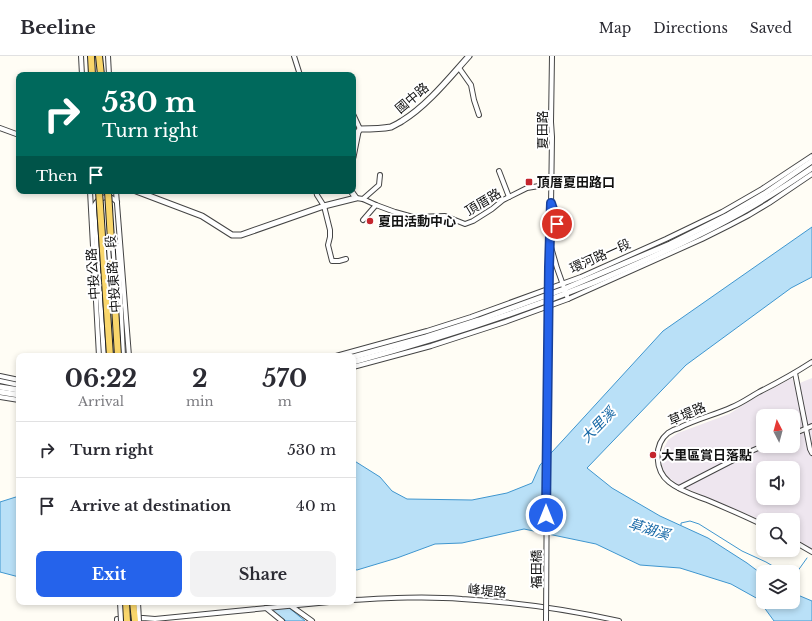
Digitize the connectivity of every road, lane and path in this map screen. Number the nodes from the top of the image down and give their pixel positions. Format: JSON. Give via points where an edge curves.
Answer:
{"nodes":[{"id":1,"x":81,"y":56,"type":"edge"},
{"id":2,"x":90,"y":56,"type":"edge"},
{"id":3,"x":99,"y":56,"type":"edge"},
{"id":4,"x":108,"y":56,"type":"edge"},
{"id":5,"x":294,"y":56,"type":"edge"},
{"id":6,"x":469,"y":56,"type":"edge"},
{"id":7,"x":552,"y":56,"type":"edge"},
{"id":8,"x":458,"y":68,"type":"junction"},
{"id":9,"x":82,"y":72,"type":"edge"},
{"id":10,"x":92,"y":72,"type":"edge"},
{"id":11,"x":101,"y":72,"type":"edge"},
{"id":12,"x":110,"y":72,"type":"edge"},
{"id":13,"x":299,"y":72,"type":"edge"},
{"id":14,"x":479,"y":115,"type":"dead end"},
{"id":15,"x":356,"y":120,"type":"edge"},
{"id":16,"x":0,"y":128,"type":"edge"},
{"id":17,"x":360,"y":129,"type":"junction"},
{"id":18,"x":16,"y":134,"type":"edge"},
{"id":19,"x":356,"y":142,"type":"edge"},
{"id":20,"x":812,"y":156,"type":"edge"},
{"id":21,"x":812,"y":161,"type":"edge"},
{"id":22,"x":812,"y":168,"type":"edge"},
{"id":23,"x":499,"y":171,"type":"dead end"},
{"id":24,"x":812,"y":174,"type":"edge"},
{"id":25,"x":380,"y":175,"type":"dead end"},
{"id":26,"x":551,"y":184,"type":"junction"},
{"id":27,"x":90,"y":194,"type":"edge"},
{"id":28,"x":90,"y":194,"type":"edge"},
{"id":29,"x":99,"y":194,"type":"edge"},
{"id":30,"x":108,"y":194,"type":"edge"},
{"id":31,"x":116,"y":194,"type":"edge"},
{"id":32,"x":144,"y":194,"type":"edge"},
{"id":33,"x":318,"y":194,"type":"edge"},
{"id":34,"x":353,"y":194,"type":"edge"},
{"id":35,"x":509,"y":197,"type":"junction"},
{"id":36,"x":356,"y":198,"type":"junction"},
{"id":37,"x":363,"y":199,"type":"junction"},
{"id":38,"x":117,"y":202,"type":"junction"},
{"id":39,"x":551,"y":204,"type":"junction"},
{"id":40,"x":376,"y":205,"type":"junction"},
{"id":41,"x":324,"y":206,"type":"junction"},
{"id":42,"x":94,"y":212,"type":"junction"},
{"id":43,"x":362,"y":220,"type":"dead end"},
{"id":44,"x":119,"y":230,"type":"junction"},
{"id":45,"x":346,"y":259,"type":"dead end"},
{"id":46,"x":565,"y":291,"type":"junction"},
{"id":47,"x":100,"y":353,"type":"edge"},
{"id":48,"x":104,"y":353,"type":"edge"},
{"id":49,"x":110,"y":353,"type":"edge"},
{"id":50,"x":118,"y":353,"type":"edge"},
{"id":51,"x":123,"y":353,"type":"edge"},
{"id":52,"x":129,"y":353,"type":"edge"},
{"id":53,"x":347,"y":353,"type":"edge"},
{"id":54,"x":356,"y":356,"type":"edge"},
{"id":55,"x":356,"y":361,"type":"edge"},
{"id":56,"x":812,"y":362,"type":"edge"},
{"id":57,"x":356,"y":366,"type":"edge"},
{"id":58,"x":795,"y":373,"type":"junction"},
{"id":59,"x":0,"y":376,"type":"edge"},
{"id":60,"x":16,"y":379,"type":"edge"},
{"id":61,"x":0,"y":380,"type":"edge"},
{"id":62,"x":16,"y":384,"type":"edge"},
{"id":63,"x":0,"y":387,"type":"edge"},
{"id":64,"x":16,"y":390,"type":"edge"},
{"id":65,"x":0,"y":392,"type":"edge"},
{"id":66,"x":16,"y":395,"type":"edge"},
{"id":67,"x":0,"y":397,"type":"edge"},
{"id":68,"x":16,"y":400,"type":"edge"},
{"id":69,"x":812,"y":426,"type":"edge"},
{"id":70,"x":806,"y":428,"type":"junction"},
{"id":71,"x":800,"y":431,"type":"edge"},
{"id":72,"x":756,"y":449,"type":"edge"},
{"id":73,"x":812,"y":453,"type":"edge"},
{"id":74,"x":679,"y":488,"type":"junction"},
{"id":75,"x":756,"y":521,"type":"edge"},
{"id":76,"x":800,"y":545,"type":"edge"},
{"id":77,"x":812,"y":552,"type":"edge"},
{"id":78,"x":356,"y":600,"type":"edge"},
{"id":79,"x":120,"y":605,"type":"edge"},
{"id":80,"x":126,"y":605,"type":"edge"},
{"id":81,"x":133,"y":605,"type":"edge"},
{"id":82,"x":138,"y":605,"type":"edge"},
{"id":83,"x":296,"y":605,"type":"edge"},
{"id":84,"x":290,"y":606,"type":"junction"},
{"id":85,"x":266,"y":608,"type":"junction"},
{"id":86,"x":143,"y":619,"type":"edge"},
{"id":87,"x":117,"y":620,"type":"edge"},
{"id":88,"x":121,"y":621,"type":"edge"},
{"id":89,"x":127,"y":621,"type":"edge"},
{"id":90,"x":135,"y":621,"type":"edge"},
{"id":91,"x":139,"y":621,"type":"edge"},
{"id":92,"x":282,"y":621,"type":"edge"},
{"id":93,"x":312,"y":621,"type":"edge"},
{"id":94,"x":546,"y":621,"type":"edge"},
{"id":95,"x":619,"y":621,"type":"edge"}],
"edges":[{"from":1,"to":9,"type":"street"},
{"from":2,"to":10,"type":"main road"},
{"from":3,"to":11,"type":"main road"},
{"from":4,"to":12,"type":"street"},
{"from":5,"to":13,"type":"street"},
{"from":6,"to":8,"type":"street","name":"國中路"},
{"from":7,"to":26,"type":"street","name":"夏田路"},
{"from":8,"to":14,"type":"street","via":[[472,85]]},
{"from":8,"to":17,"type":"street","name":"國中路","via":[[431,98],[406,119],[392,126]]},
{"from":15,"to":17,"type":"street"},
{"from":16,"to":18,"type":"street"},
{"from":17,"to":19,"type":"street"},
{"from":20,"to":46,"type":"street","name":"環河路一段","via":[[722,212]]},
{"from":21,"to":46,"type":"street","name":"環河路一段","via":[[728,215]]},
{"from":22,"to":46,"type":"street","name":"環河路一段","via":[[717,226],[640,263]]},
{"from":23,"to":35,"type":"street"},
{"from":24,"to":46,"type":"street","name":"環河路一段","via":[[756,211],[702,239]]},
{"from":25,"to":37,"type":"street","via":[[379,185]]},
{"from":26,"to":35,"type":"street","name":"頂厝路","via":[[527,188]]},
{"from":26,"to":39,"type":"street","name":"夏田路"},
{"from":27,"to":42,"type":"street"},
{"from":28,"to":47,"type":"street"},
{"from":29,"to":49,"type":"main road","name":"中投公路","bridge":true},
{"from":30,"to":50,"type":"main road","name":"中投公路","bridge":true},
{"from":31,"to":38,"type":"street","name":"中投東路三段"},
{"from":32,"to":41,"type":"street","via":[[202,216],[237,236]]},
{"from":33,"to":41,"type":"street"},
{"from":34,"to":36,"type":"street"},
{"from":35,"to":40,"type":"street","name":"頂厝路","via":[[465,224],[445,216],[413,217]]},
{"from":36,"to":37,"type":"street","name":"頂厝路"},
{"from":36,"to":41,"type":"street"},
{"from":37,"to":40,"type":"street","name":"頂厝路"},
{"from":38,"to":42,"type":"street","via":[[112,198],[100,198],[96,201]]},
{"from":38,"to":44,"type":"street","name":"中投東路三段"},
{"from":39,"to":46,"type":"street","via":[[557,224],[551,239],[551,250]]},
{"from":39,"to":94,"type":"street","name":"福田橋","bridge":true},
{"from":40,"to":43,"type":"street"},
{"from":41,"to":45,"type":"street","via":[[330,230],[328,245],[332,261]]},
{"from":42,"to":48,"type":"street"},
{"from":44,"to":51,"type":"street"},
{"from":44,"to":52,"type":"street","name":"中投東路三段"},
{"from":46,"to":53,"type":"street","name":"環河路一段"},
{"from":46,"to":54,"type":"street","name":"環河路一段","via":[[426,337]]},
{"from":46,"to":55,"type":"street","name":"環河路一段","via":[[518,312]]},
{"from":46,"to":57,"type":"street","name":"環河路一段","via":[[505,322],[432,346]]},
{"from":56,"to":58,"type":"street","name":"草堤路"},
{"from":58,"to":70,"type":"street"},
{"from":58,"to":74,"type":"street","name":"草堤路","via":[[734,406],[689,422],[668,433],[659,448],[658,466],[665,478]]},
{"from":59,"to":60,"type":"street"},
{"from":61,"to":62,"type":"street"},
{"from":63,"to":64,"type":"street"},
{"from":65,"to":66,"type":"street"},
{"from":67,"to":68,"type":"street"},
{"from":69,"to":70,"type":"street"},
{"from":70,"to":71,"type":"street"},
{"from":70,"to":73,"type":"street"},
{"from":72,"to":74,"type":"street"},
{"from":74,"to":75,"type":"street","name":"草堤路"},
{"from":76,"to":77,"type":"street"},
{"from":78,"to":95,"type":"street","name":"峰堤路","via":[[462,598],[541,606]]},
{"from":79,"to":88,"type":"street","bridge":true},
{"from":80,"to":89,"type":"main road","bridge":true},
{"from":81,"to":90,"type":"main road","bridge":true},
{"from":82,"to":91,"type":"street","bridge":true},
{"from":83,"to":84,"type":"street"},
{"from":84,"to":85,"type":"street"},
{"from":84,"to":93,"type":"street"},
{"from":85,"to":86,"type":"street"},
{"from":85,"to":92,"type":"street"},
{"from":86,"to":87,"type":"street"}]}
